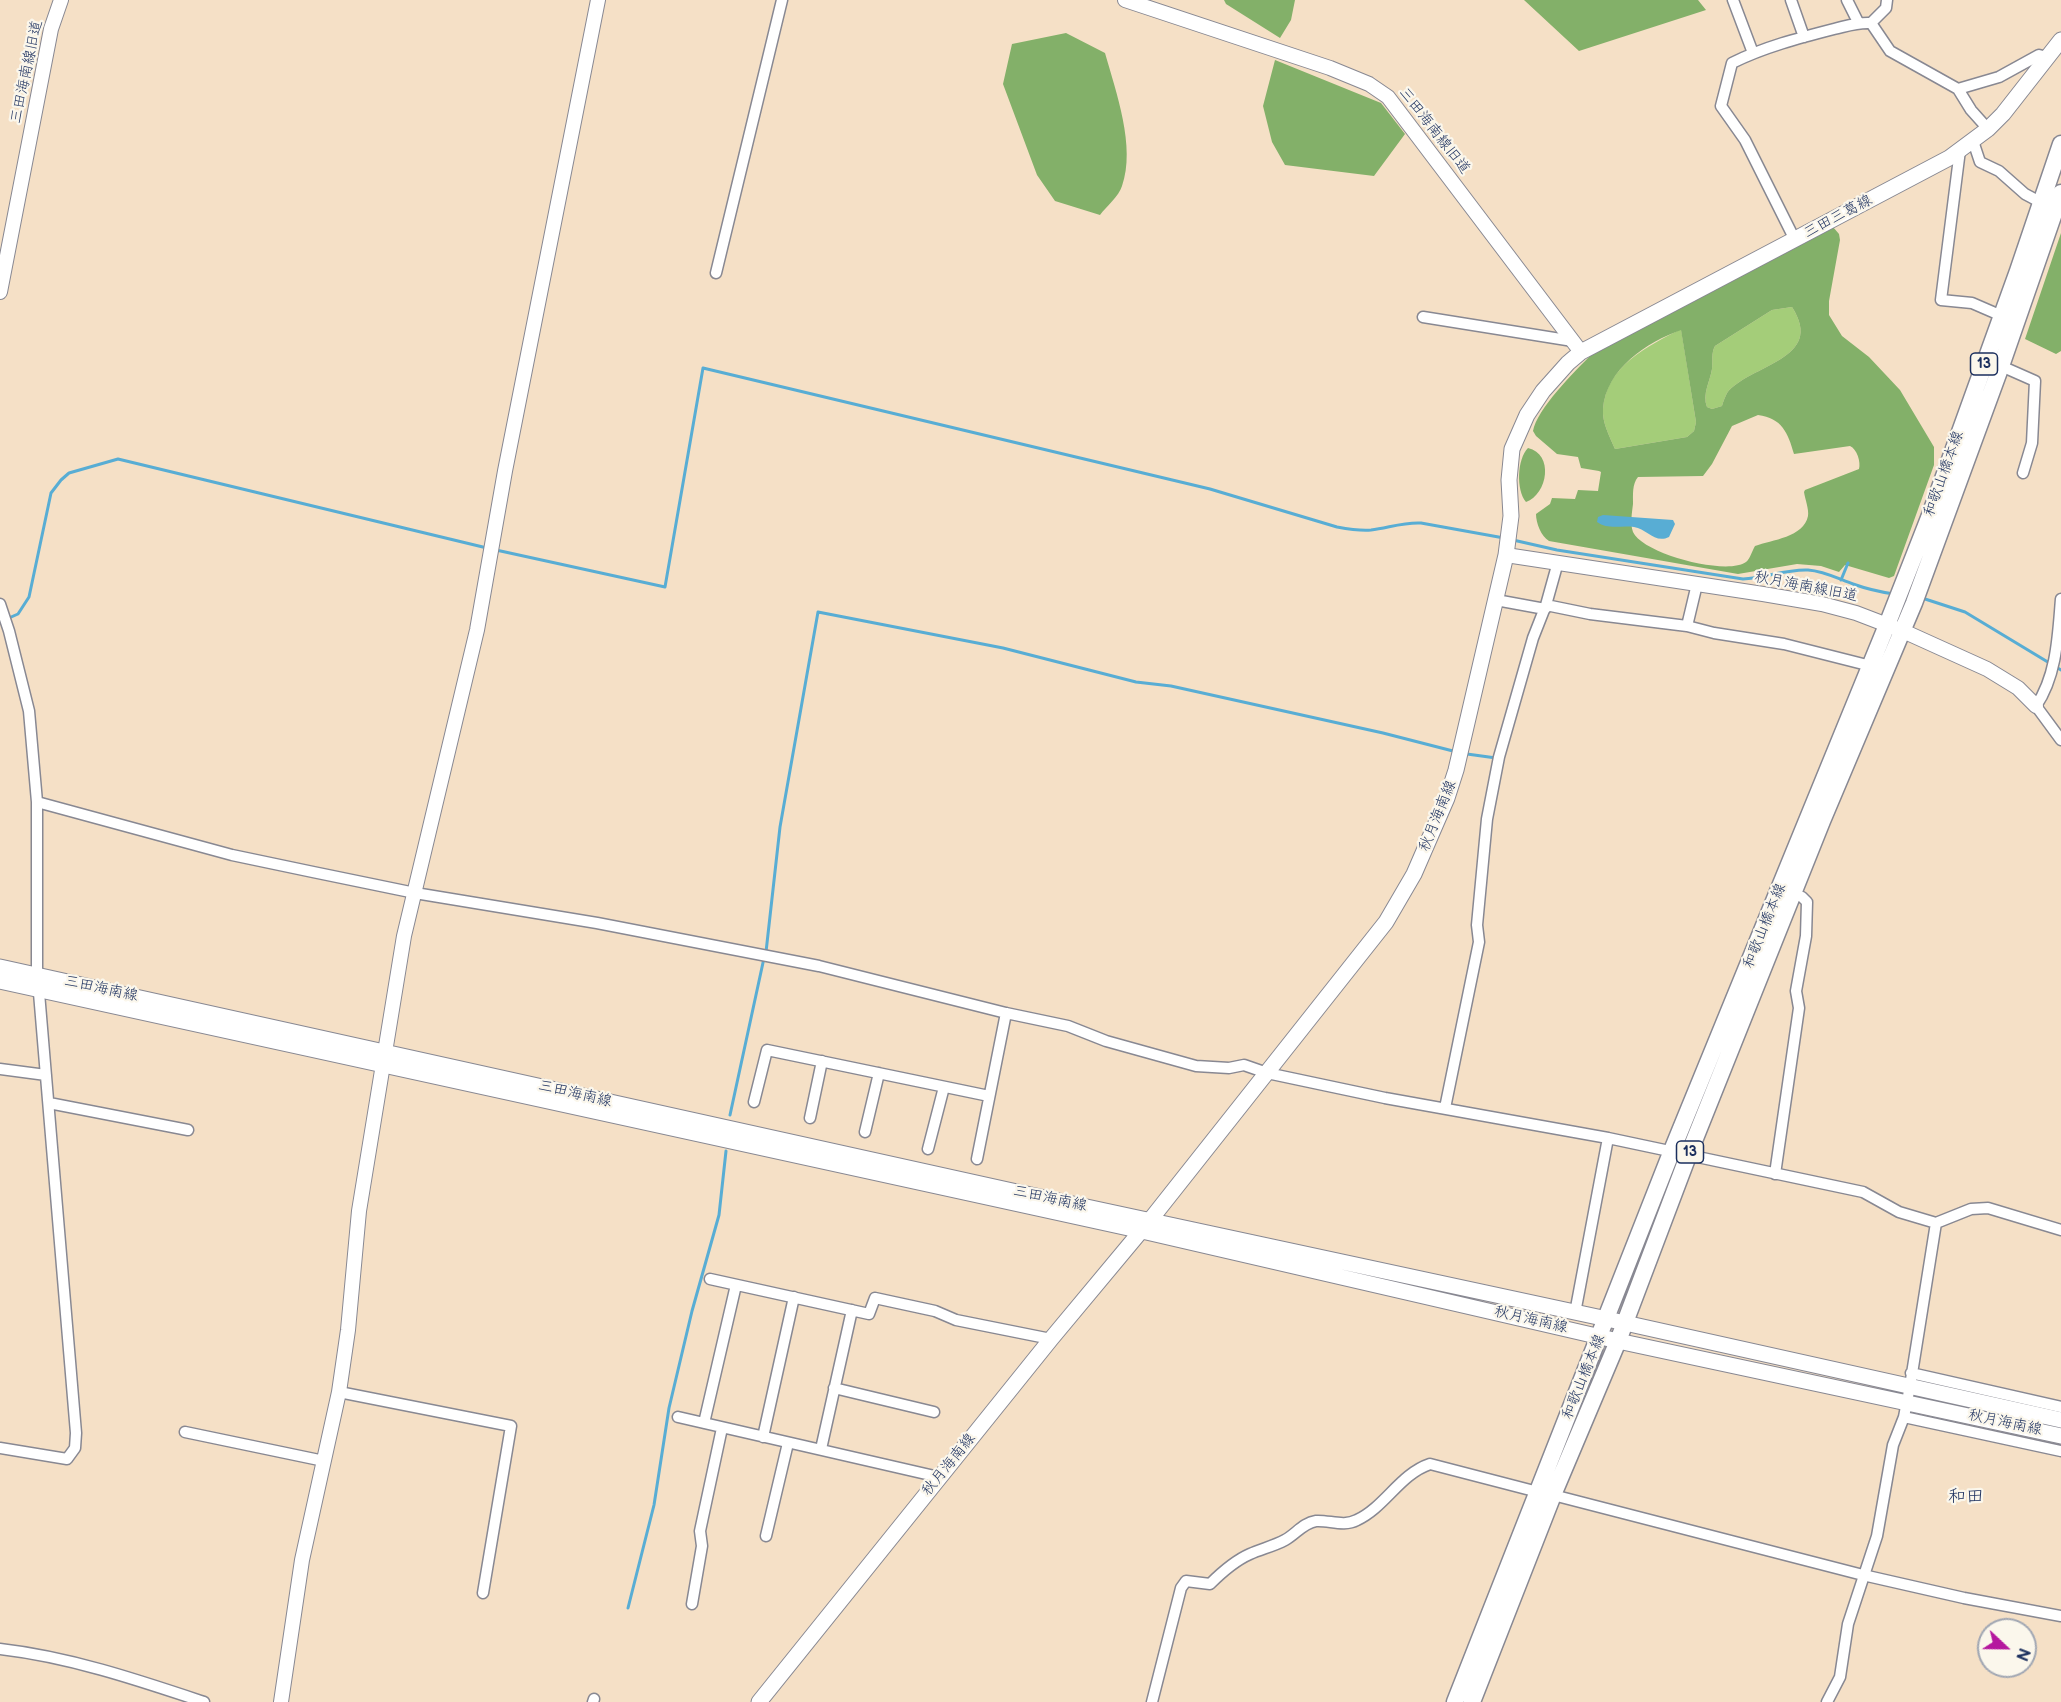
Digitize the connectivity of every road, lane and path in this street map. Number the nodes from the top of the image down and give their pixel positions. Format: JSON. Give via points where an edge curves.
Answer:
{"nodes":[{"id":1,"x":61,"y":0,"type":"edge"},
{"id":2,"x":598,"y":0,"type":"edge"},
{"id":3,"x":782,"y":0,"type":"edge"},
{"id":4,"x":1125,"y":0,"type":"edge"},
{"id":5,"x":1733,"y":0,"type":"edge"},
{"id":6,"x":1791,"y":0,"type":"edge"},
{"id":7,"x":1846,"y":0,"type":"edge"},
{"id":8,"x":1887,"y":0,"type":"edge"},
{"id":9,"x":1858,"y":22,"type":"junction"},
{"id":10,"x":1871,"y":23,"type":"junction"},
{"id":11,"x":1804,"y":37,"type":"junction"},
{"id":12,"x":2061,"y":40,"type":"edge"},
{"id":13,"x":1753,"y":53,"type":"junction"},
{"id":14,"x":2047,"y":57,"type":"junction"},
{"id":15,"x":1958,"y":89,"type":"junction"},
{"id":16,"x":1988,"y":129,"type":"junction"},
{"id":17,"x":1973,"y":141,"type":"junction"},
{"id":18,"x":2061,"y":144,"type":"edge"},
{"id":19,"x":1960,"y":150,"type":"junction"},
{"id":20,"x":2061,"y":193,"type":"edge"},
{"id":21,"x":2042,"y":203,"type":"junction"},
{"id":22,"x":1795,"y":240,"type":"junction"},
{"id":23,"x":716,"y":273,"type":"dead end"},
{"id":24,"x":0,"y":292,"type":"edge"},
{"id":25,"x":2002,"y":316,"type":"junction"},
{"id":26,"x":1423,"y":317,"type":"dead end"},
{"id":27,"x":1577,"y":347,"type":"junction"},
{"id":28,"x":2001,"y":366,"type":"junction"},
{"id":29,"x":2023,"y":473,"type":"dead end"},
{"id":30,"x":1506,"y":551,"type":"junction"},
{"id":31,"x":1558,"y":562,"type":"junction"},
{"id":32,"x":1912,"y":583,"type":"junction"},
{"id":33,"x":1697,"y":584,"type":"junction"},
{"id":34,"x":2061,"y":598,"type":"edge"},
{"id":35,"x":1496,"y":600,"type":"junction"},
{"id":36,"x":0,"y":604,"type":"edge"},
{"id":37,"x":1545,"y":607,"type":"junction"},
{"id":38,"x":1687,"y":626,"type":"junction"},
{"id":39,"x":1895,"y":628,"type":"junction"},
{"id":40,"x":2057,"y":658,"type":"edge"},
{"id":41,"x":1871,"y":666,"type":"junction"},
{"id":42,"x":2036,"y":706,"type":"junction"},
{"id":43,"x":2061,"y":740,"type":"edge"},
{"id":44,"x":37,"y":802,"type":"junction"},
{"id":45,"x":1787,"y":891,"type":"junction"},
{"id":46,"x":415,"y":893,"type":"junction"},
{"id":47,"x":0,"y":967,"type":"edge"},
{"id":48,"x":0,"y":981,"type":"edge"},
{"id":49,"x":38,"y":982,"type":"junction"},
{"id":50,"x":1006,"y":1014,"type":"junction"},
{"id":51,"x":383,"y":1058,"type":"junction"},
{"id":52,"x":822,"y":1061,"type":"junction"},
{"id":53,"x":0,"y":1069,"type":"edge"},
{"id":54,"x":879,"y":1073,"type":"junction"},
{"id":55,"x":1267,"y":1073,"type":"junction"},
{"id":56,"x":46,"y":1075,"type":"junction"},
{"id":57,"x":944,"y":1087,"type":"junction"},
{"id":58,"x":989,"y":1096,"type":"junction"},
{"id":59,"x":754,"y":1102,"type":"dead end"},
{"id":60,"x":49,"y":1103,"type":"junction"},
{"id":61,"x":1444,"y":1108,"type":"junction"},
{"id":62,"x":810,"y":1118,"type":"dead end"},
{"id":63,"x":188,"y":1130,"type":"dead end"},
{"id":64,"x":865,"y":1132,"type":"dead end"},
{"id":65,"x":1608,"y":1138,"type":"junction"},
{"id":66,"x":928,"y":1149,"type":"dead end"},
{"id":67,"x":1680,"y":1154,"type":"junction"},
{"id":68,"x":977,"y":1159,"type":"dead end"},
{"id":69,"x":1775,"y":1174,"type":"junction"},
{"id":70,"x":1936,"y":1223,"type":"junction"},
{"id":71,"x":1147,"y":1225,"type":"junction"},
{"id":72,"x":2061,"y":1230,"type":"edge"},
{"id":73,"x":710,"y":1279,"type":"dead end"},
{"id":74,"x":736,"y":1285,"type":"junction"},
{"id":75,"x":794,"y":1298,"type":"junction"},
{"id":76,"x":852,"y":1310,"type":"junction"},
{"id":77,"x":1575,"y":1313,"type":"junction"},
{"id":78,"x":1607,"y":1319,"type":"junction"},
{"id":79,"x":1624,"y":1323,"type":"junction"},
{"id":80,"x":1600,"y":1336,"type":"junction"},
{"id":81,"x":1051,"y":1339,"type":"junction"},
{"id":82,"x":1618,"y":1341,"type":"junction"},
{"id":83,"x":1910,"y":1380,"type":"junction"},
{"id":84,"x":834,"y":1388,"type":"junction"},
{"id":85,"x":339,"y":1392,"type":"junction"},
{"id":86,"x":2061,"y":1407,"type":"edge"},
{"id":87,"x":1904,"y":1409,"type":"junction"},
{"id":88,"x":934,"y":1412,"type":"dead end"},
{"id":89,"x":678,"y":1418,"type":"dead end"},
{"id":90,"x":2061,"y":1420,"type":"edge"},
{"id":91,"x":704,"y":1424,"type":"junction"},
{"id":92,"x":722,"y":1428,"type":"junction"},
{"id":93,"x":185,"y":1432,"type":"dead end"},
{"id":94,"x":2061,"y":1436,"type":"edge"},
{"id":95,"x":763,"y":1437,"type":"junction"},
{"id":96,"x":788,"y":1443,"type":"junction"},
{"id":97,"x":0,"y":1448,"type":"edge"},
{"id":98,"x":820,"y":1449,"type":"junction"},
{"id":99,"x":2061,"y":1451,"type":"edge"},
{"id":100,"x":324,"y":1461,"type":"junction"},
{"id":101,"x":939,"y":1477,"type":"junction"},
{"id":102,"x":1546,"y":1493,"type":"junction"},
{"id":103,"x":766,"y":1536,"type":"dead end"},
{"id":104,"x":1863,"y":1575,"type":"junction"},
{"id":105,"x":483,"y":1593,"type":"dead end"},
{"id":106,"x":692,"y":1604,"type":"dead end"},
{"id":107,"x":2061,"y":1616,"type":"edge"},
{"id":108,"x":0,"y":1649,"type":"edge"},
{"id":109,"x":204,"y":1702,"type":"edge"},
{"id":110,"x":281,"y":1702,"type":"edge"},
{"id":111,"x":759,"y":1702,"type":"edge"},
{"id":112,"x":1152,"y":1702,"type":"edge"},
{"id":113,"x":1455,"y":1702,"type":"edge"},
{"id":114,"x":1472,"y":1702,"type":"edge"},
{"id":115,"x":1827,"y":1702,"type":"edge"}],
"edges":[{"from":1,"to":24,"type":"street","name":"三田海南線旧道","via":[[51,29]]},
{"from":2,"to":46,"type":"street","via":[[477,630]]},
{"from":3,"to":23,"type":"street"},
{"from":4,"to":27,"type":"street","name":"三田海南線旧道","via":[[1330,68],[1369,84],[1388,97]]},
{"from":5,"to":13,"type":"street"},
{"from":6,"to":11,"type":"street"},
{"from":7,"to":9,"type":"street"},
{"from":8,"to":10,"type":"street","via":[[1886,8]]},
{"from":9,"to":10,"type":"street"},
{"from":9,"to":11,"type":"street"},
{"from":10,"to":15,"type":"street","via":[[1890,51]]},
{"from":11,"to":13,"type":"street"},
{"from":12,"to":14,"type":"main road","name":"三田三葛線"},
{"from":13,"to":22,"type":"street","via":[[1732,63],[1721,106],[1745,140]]},
{"from":14,"to":15,"type":"street","via":[[2039,55],[1999,77]]},
{"from":14,"to":16,"type":"main road","name":"三田三葛線"},
{"from":15,"to":16,"type":"street"},
{"from":16,"to":17,"type":"main road","name":"三田三葛線"},
{"from":17,"to":19,"type":"main road","name":"三田三葛線"},
{"from":17,"to":21,"type":"street","via":[[1980,162]]},
{"from":18,"to":21,"type":"main road","name":"和歌山橋本線","number":"13"},
{"from":19,"to":22,"type":"main road","name":"三田三葛線"},
{"from":19,"to":25,"type":"street","via":[[1941,300],[1972,303]]},
{"from":20,"to":28,"type":"main road","name":"和歌山橋本線","number":"13"},
{"from":21,"to":25,"type":"main road","name":"和歌山橋本線","number":"13"},
{"from":22,"to":27,"type":"main road","name":"三田三葛線"},
{"from":25,"to":32,"type":"main road","name":"和歌山橋本線","number":"13"},
{"from":26,"to":27,"type":"street"},
{"from":27,"to":30,"type":"main road","name":"秋月海南線","via":[[1527,415],[1512,449]]},
{"from":28,"to":29,"type":"street","via":[[2035,381],[2032,443]]},
{"from":28,"to":32,"type":"main road","name":"和歌山橋本線","number":"13"},
{"from":30,"to":31,"type":"street","name":"秋月海南線旧道"},
{"from":30,"to":35,"type":"main road","name":"秋月海南線"},
{"from":31,"to":33,"type":"street","name":"秋月海南線旧道"},
{"from":31,"to":37,"type":"street"},
{"from":32,"to":39,"type":"main road","name":"和歌山橋本線","number":"13","via":[[1895,603]]},
{"from":32,"to":39,"type":"main road","name":"和歌山橋本線","number":"13","via":[[1914,603]]},
{"from":33,"to":38,"type":"street"},
{"from":33,"to":39,"type":"street","name":"秋月海南線旧道","via":[[1822,604]]},
{"from":34,"to":40,"type":"street"},
{"from":35,"to":37,"type":"street"},
{"from":35,"to":55,"type":"main road","name":"秋月海南線","via":[[1456,770],[1414,874],[1386,922]]},
{"from":36,"to":44,"type":"street","via":[[29,711]]},
{"from":37,"to":38,"type":"street"},
{"from":37,"to":61,"type":"street","via":[[1499,757],[1487,819],[1477,925],[1479,942]]},
{"from":38,"to":41,"type":"street","via":[[1784,644]]},
{"from":39,"to":41,"type":"main road","name":"和歌山橋本線","number":"13"},
{"from":39,"to":42,"type":"street","name":"秋月海南線旧道","via":[[1986,669],[2018,688]]},
{"from":39,"to":45,"type":"main road","name":"和歌山橋本線","number":"13","via":[[1822,821]]},
{"from":40,"to":42,"type":"street"},
{"from":41,"to":45,"type":"main road","name":"和歌山橋本線","number":"13"},
{"from":42,"to":43,"type":"street","name":"秋月海南線旧道"},
{"from":44,"to":46,"type":"street","via":[[232,855]]},
{"from":44,"to":49,"type":"street"},
{"from":45,"to":67,"type":"main road","name":"和歌山橋本線","number":"13"},
{"from":45,"to":69,"type":"street","via":[[1807,902],[1806,936]]},
{"from":46,"to":50,"type":"street","via":[[819,966]]},
{"from":46,"to":51,"type":"street"},
{"from":47,"to":49,"type":"main road","name":"三田海南線"},
{"from":48,"to":49,"type":"main road","name":"三田海南線"},
{"from":49,"to":51,"type":"main road","name":"三田海南線"},
{"from":49,"to":56,"type":"street"},
{"from":50,"to":55,"type":"street","via":[[1068,1026],[1196,1066],[1244,1065]]},
{"from":50,"to":58,"type":"street"},
{"from":51,"to":71,"type":"main road","name":"三田海南線","via":[[1017,1192]]},
{"from":51,"to":85,"type":"street","via":[[359,1211]]},
{"from":52,"to":54,"type":"street"},
{"from":52,"to":59,"type":"street","via":[[767,1050]]},
{"from":52,"to":62,"type":"street"},
{"from":53,"to":56,"type":"street"},
{"from":54,"to":57,"type":"street"},
{"from":54,"to":64,"type":"street"},
{"from":55,"to":61,"type":"street"},
{"from":55,"to":71,"type":"main road","name":"秋月海南線"},
{"from":56,"to":60,"type":"street"},
{"from":57,"to":58,"type":"street"},
{"from":57,"to":66,"type":"street"},
{"from":58,"to":68,"type":"street"},
{"from":60,"to":63,"type":"street"},
{"from":60,"to":97,"type":"street","via":[[75,1448],[68,1459]]},
{"from":61,"to":65,"type":"street"},
{"from":65,"to":67,"type":"street"},
{"from":65,"to":77,"type":"street"},
{"from":67,"to":69,"type":"street"},
{"from":67,"to":78,"type":"main road","name":"和歌山橋本線","number":"13"},
{"from":67,"to":79,"type":"main road","name":"和歌山橋本線","number":"13"},
{"from":69,"to":70,"type":"street","via":[[1863,1192],[1899,1212]]},
{"from":70,"to":72,"type":"street","via":[[1971,1209],[1988,1208]]},
{"from":70,"to":83,"type":"street"},
{"from":71,"to":77,"type":"main road","name":"秋月海南線"},
{"from":71,"to":80,"type":"main road","name":"秋月海南線"},
{"from":71,"to":81,"type":"main road","name":"秋月海南線"},
{"from":73,"to":74,"type":"street"},
{"from":74,"to":75,"type":"street"},
{"from":74,"to":91,"type":"street"},
{"from":75,"to":76,"type":"street"},
{"from":75,"to":95,"type":"street"},
{"from":76,"to":81,"type":"street","via":[[869,1314],[875,1298],[956,1320]]},
{"from":76,"to":84,"type":"street"},
{"from":77,"to":78,"type":"main road","name":"秋月海南線"},
{"from":78,"to":79,"type":"main road","name":"秋月海南線"},
{"from":78,"to":80,"type":"main road","name":"和歌山橋本線","number":"13"},
{"from":79,"to":82,"type":"main road","name":"和歌山橋本線","number":"13"},
{"from":79,"to":83,"type":"main road","name":"秋月海南線"},
{"from":80,"to":82,"type":"main road","name":"秋月海南線"},
{"from":80,"to":102,"type":"main road","name":"和歌山橋本線","number":"13"},
{"from":81,"to":101,"type":"main road","name":"秋月海南線"},
{"from":82,"to":87,"type":"main road","name":"秋月海南線"},
{"from":82,"to":102,"type":"main road","name":"和歌山橋本線","number":"13"},
{"from":83,"to":86,"type":"street"},
{"from":83,"to":87,"type":"street"},
{"from":83,"to":90,"type":"main road","name":"秋月海南線"},
{"from":84,"to":88,"type":"street"},
{"from":84,"to":98,"type":"street"},
{"from":85,"to":100,"type":"street"},
{"from":85,"to":105,"type":"street","via":[[511,1426]]},
{"from":87,"to":94,"type":"main road","name":"秋月海南線"},
{"from":87,"to":99,"type":"street"},
{"from":87,"to":104,"type":"street","via":[[1893,1445],[1877,1536]]},
{"from":89,"to":91,"type":"street"},
{"from":91,"to":92,"type":"street"},
{"from":92,"to":95,"type":"street"},
{"from":92,"to":106,"type":"street","via":[[700,1531],[702,1546]]},
{"from":93,"to":100,"type":"street"},
{"from":95,"to":96,"type":"street"},
{"from":96,"to":98,"type":"street"},
{"from":96,"to":103,"type":"street"},
{"from":98,"to":101,"type":"street"},
{"from":100,"to":110,"type":"street","via":[[302,1560]]},
{"from":101,"to":111,"type":"main road","name":"秋月海南線"},
{"from":102,"to":104,"type":"street"},
{"from":102,"to":112,"type":"street","via":[[1430,1464],[1418,1468],[1356,1521],[1315,1521],[1285,1540],[1248,1554],[1210,1584],[1186,1581]]},
{"from":102,"to":113,"type":"main road","name":"和歌山橋本線","number":"13"},
{"from":102,"to":114,"type":"main road","name":"和歌山橋本線","number":"13"},
{"from":104,"to":107,"type":"street"},
{"from":104,"to":115,"type":"street","via":[[1848,1624],[1840,1677]]},
{"from":108,"to":109,"type":"street","via":[[125,1676]]}]}
